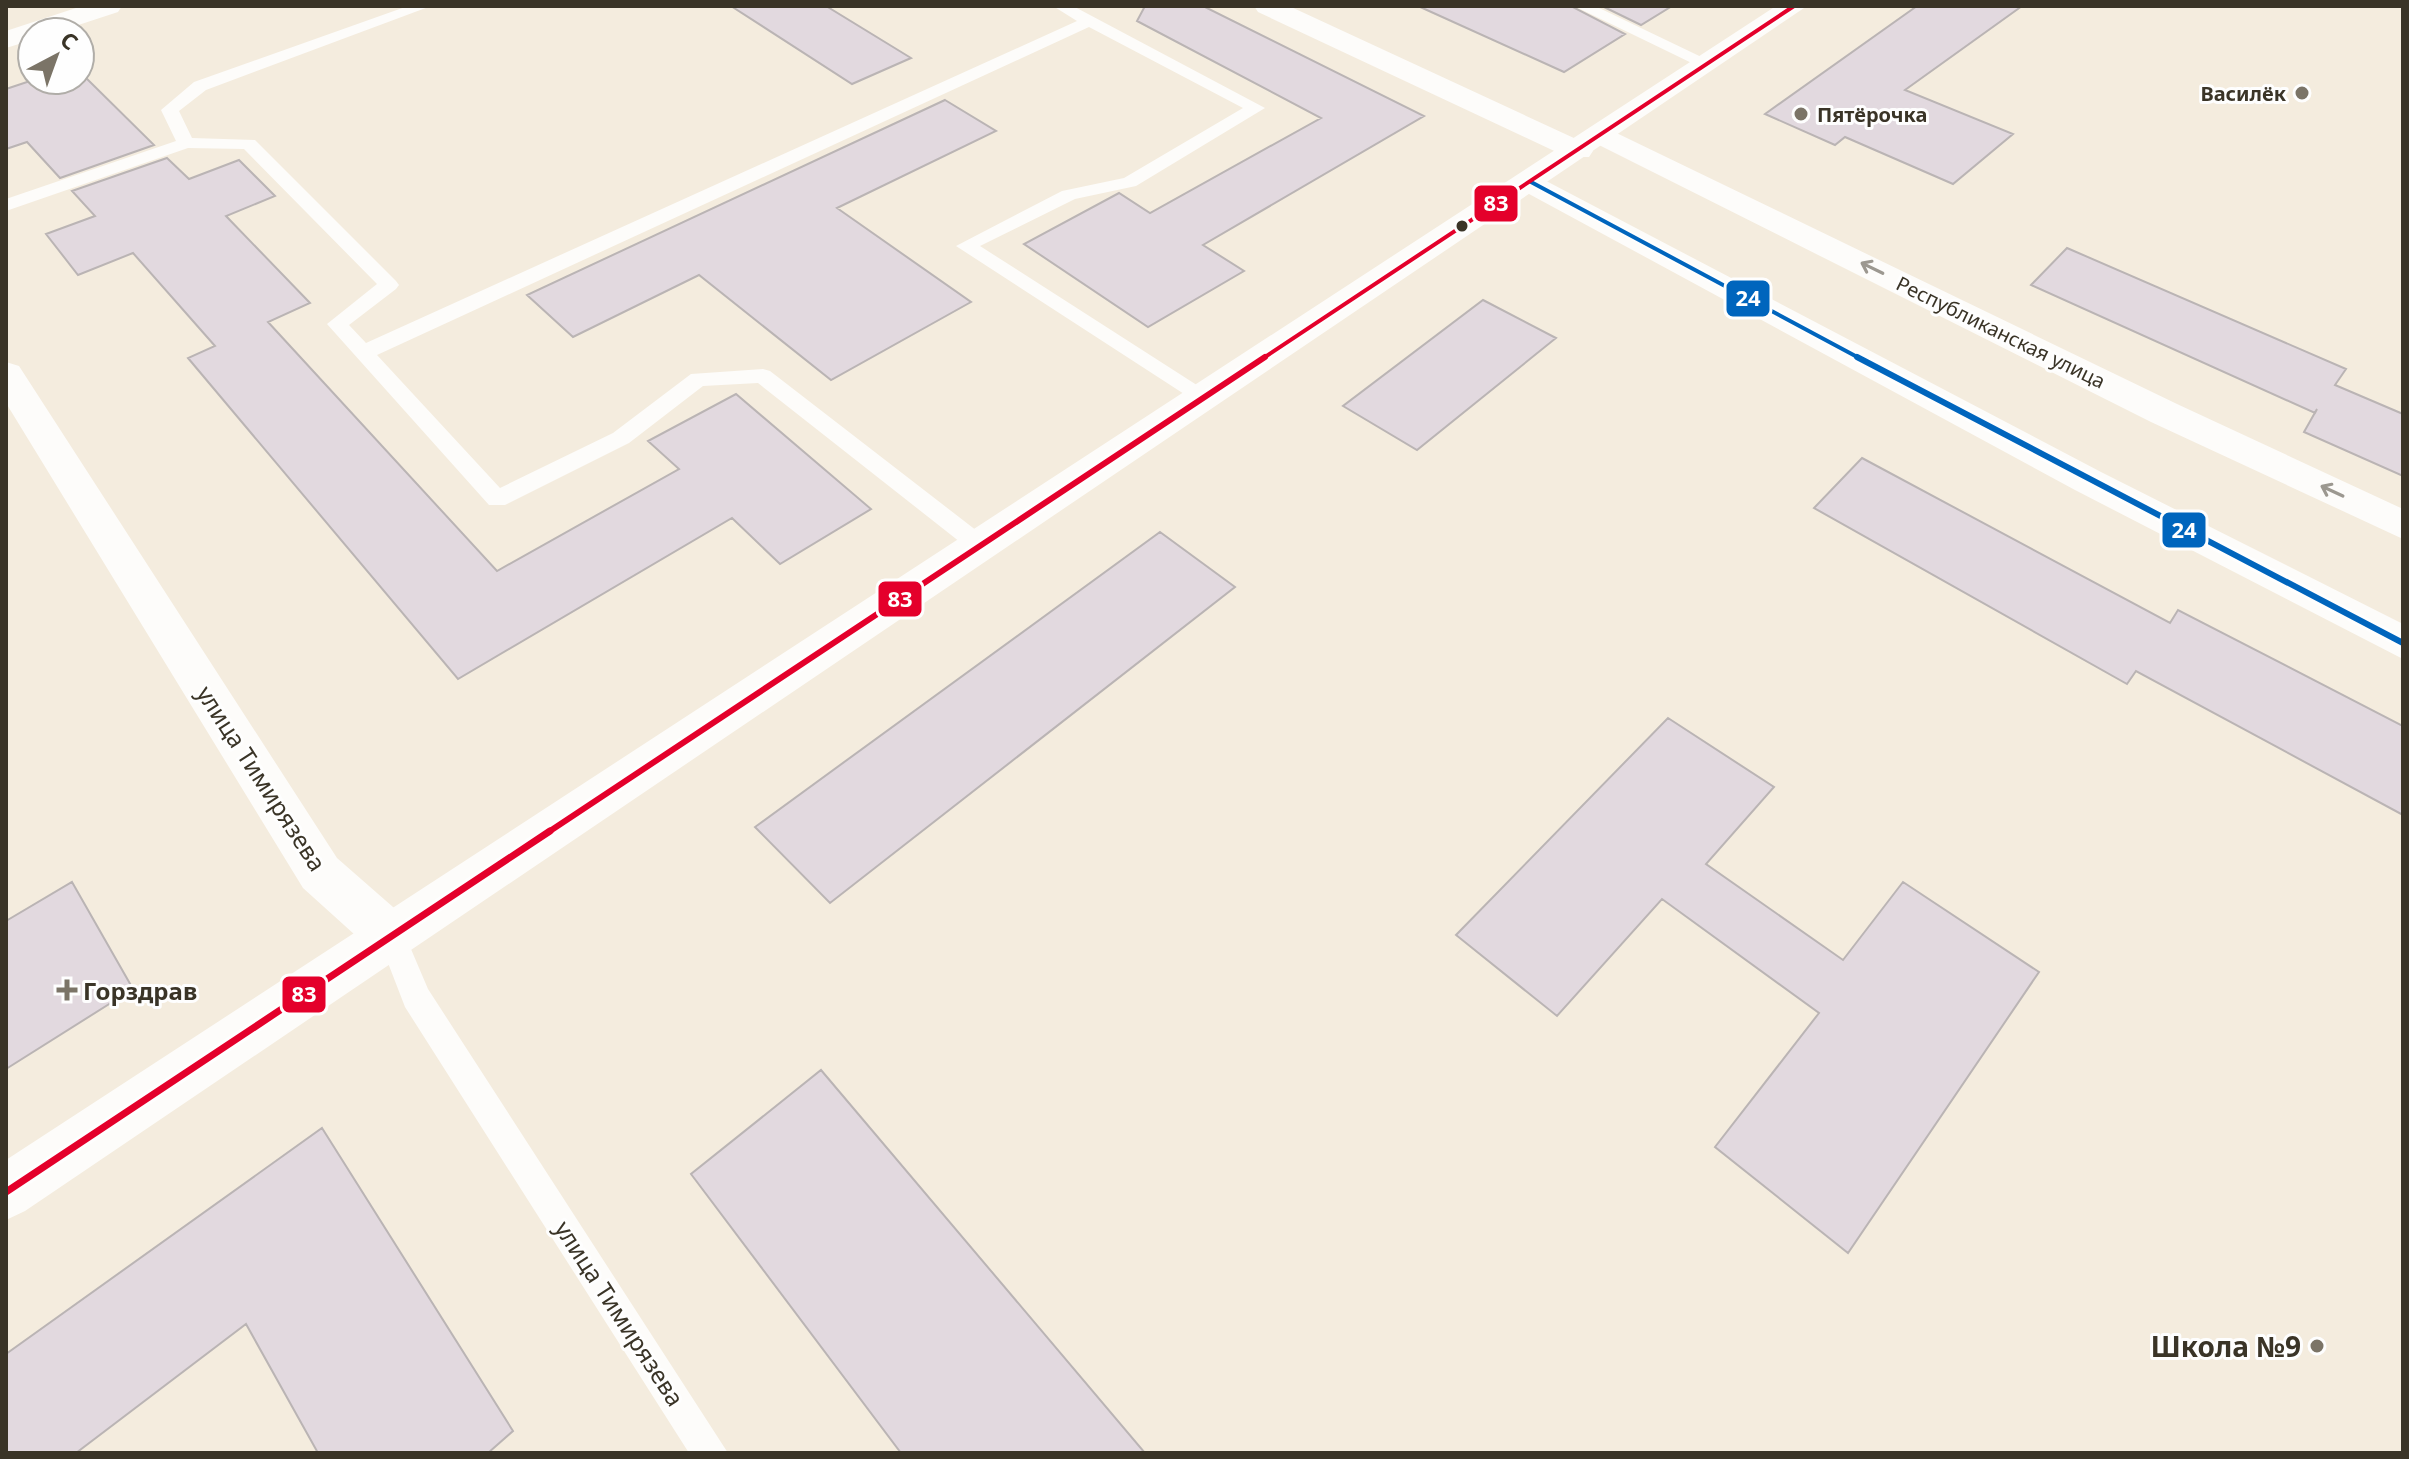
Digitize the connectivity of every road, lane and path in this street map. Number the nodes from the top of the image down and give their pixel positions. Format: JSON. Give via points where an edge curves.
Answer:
{"nodes":[{"id":1,"x":109,"y":6,"type":"edge"},
{"id":2,"x":423,"y":6,"type":"edge"},
{"id":3,"x":1061,"y":6,"type":"edge"},
{"id":4,"x":1267,"y":6,"type":"edge"},
{"id":5,"x":1582,"y":6,"type":"edge"},
{"id":6,"x":1794,"y":6,"type":"edge"},
{"id":7,"x":1089,"y":21,"type":"junction"},
{"id":8,"x":6,"y":40,"type":"edge"},
{"id":9,"x":1708,"y":64,"type":"junction"},
{"id":10,"x":186,"y":143,"type":"junction"},
{"id":11,"x":1590,"y":143,"type":"junction"},
{"id":12,"x":1531,"y":182,"type":"junction"},
{"id":13,"x":6,"y":205,"type":"edge"},
{"id":14,"x":363,"y":353,"type":"junction"},
{"id":15,"x":6,"y":374,"type":"edge"},
{"id":16,"x":1206,"y":398,"type":"junction"},
{"id":17,"x":2403,"y":525,"type":"edge"},
{"id":18,"x":982,"y":547,"type":"junction"},
{"id":19,"x":2403,"y":643,"type":"edge"},
{"id":20,"x":392,"y":937,"type":"junction"},
{"id":21,"x":6,"y":1192,"type":"edge"},
{"id":22,"x":710,"y":1453,"type":"edge"}],
"edges":[{"from":1,"to":8,"type":"street"},
{"from":2,"to":10,"type":"lane","via":[[200,86],[170,110]]},
{"from":3,"to":7,"type":"lane"},
{"from":4,"to":11,"type":"street","name":"Республиканская улица"},
{"from":5,"to":9,"type":"lane"},
{"from":6,"to":9,"type":"street"},
{"from":7,"to":14,"type":"lane"},
{"from":7,"to":16,"type":"lane","via":[[1256,108],[1130,182],[1069,195],[966,246]]},
{"from":9,"to":11,"type":"street"},
{"from":10,"to":13,"type":"lane"},
{"from":10,"to":14,"type":"lane","via":[[249,144],[389,285],[337,324]]},
{"from":11,"to":12,"type":"street"},
{"from":17,"to":11,"type":"street","name":"Республиканская улица","one_way":true},
{"from":12,"to":16,"type":"street"},
{"from":12,"to":19,"type":"street","via":[[2088,481]]},
{"from":14,"to":18,"type":"lane","via":[[497,499],[621,438],[698,379],[763,376]]},
{"from":15,"to":20,"type":"street","name":"улица Тимирязева","via":[[320,873]]},
{"from":16,"to":18,"type":"street"},
{"from":18,"to":20,"type":"street"},
{"from":20,"to":21,"type":"street"},
{"from":20,"to":22,"type":"lane","name":"улица Тимирязева","via":[[416,997]]}]}
